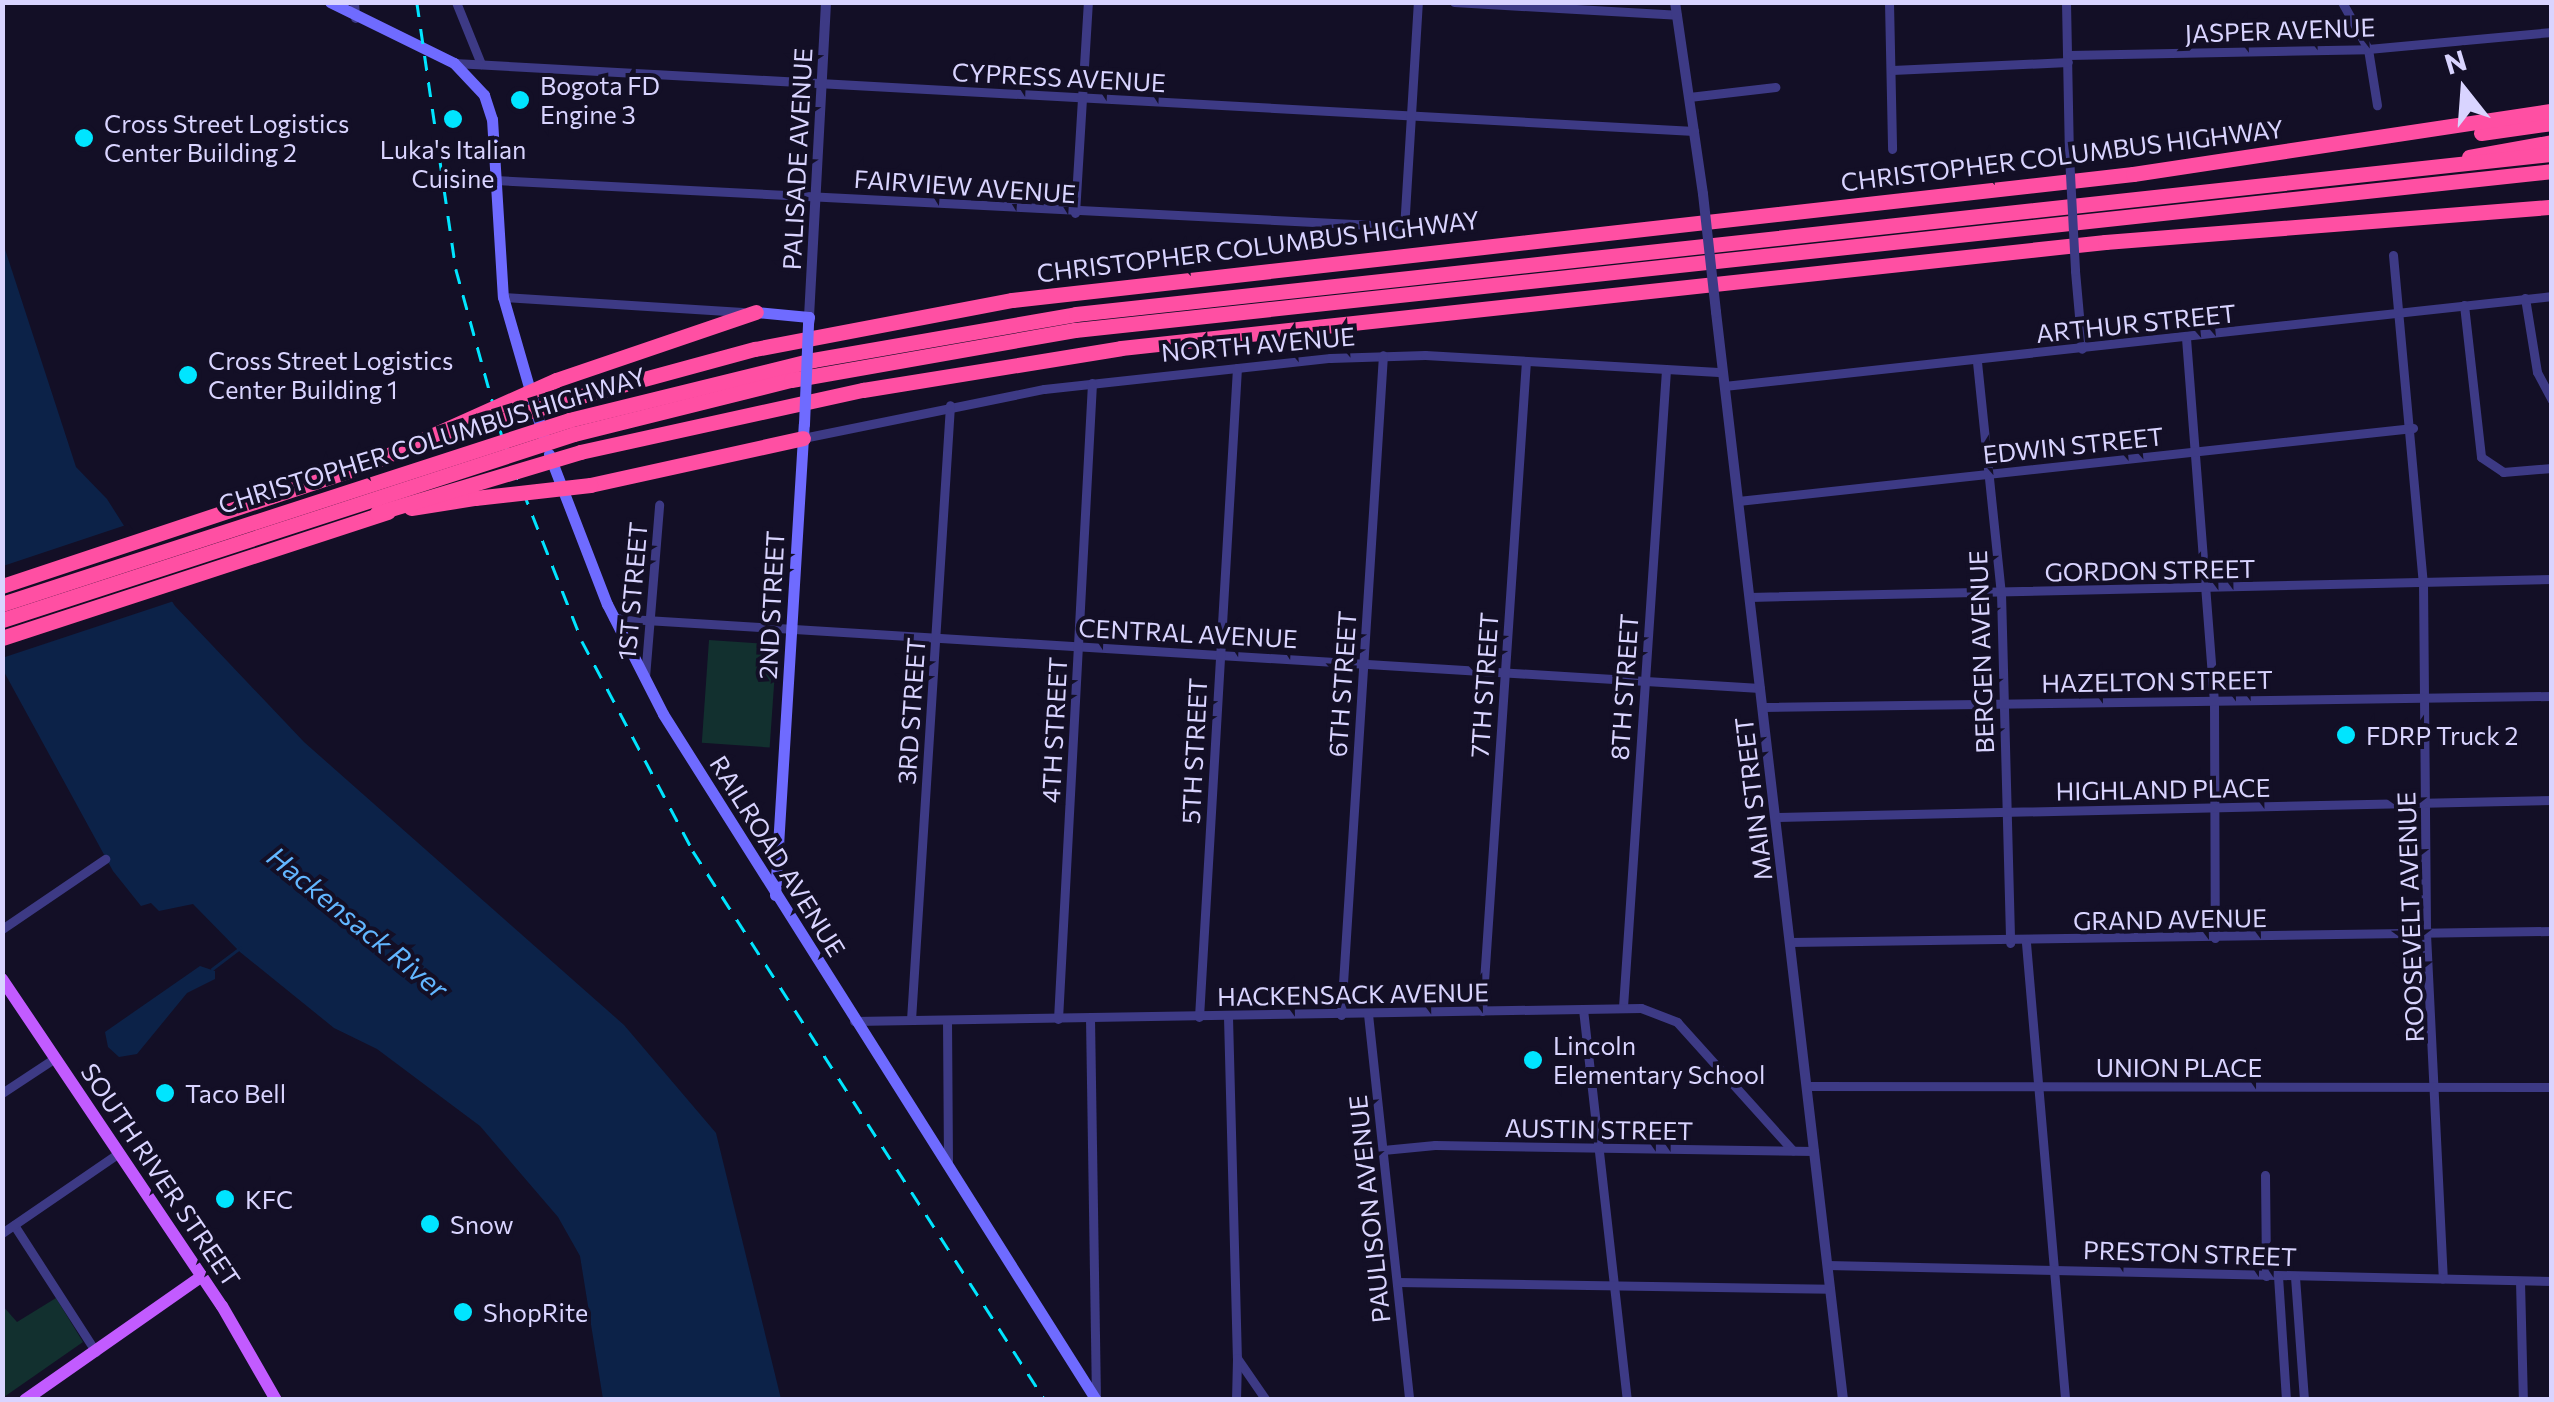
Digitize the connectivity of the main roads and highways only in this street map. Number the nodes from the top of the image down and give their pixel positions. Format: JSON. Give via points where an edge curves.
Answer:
{"nodes":[{"id":1,"x":330,"y":2,"type":"edge"},
{"id":2,"x":454,"y":62,"type":"joint"},
{"id":3,"x":2552,"y":110,"type":"edge"},
{"id":4,"x":2552,"y":124,"type":"edge"},
{"id":5,"x":2552,"y":142,"type":"edge"},
{"id":6,"x":2342,"y":145,"type":"junction"},
{"id":7,"x":2552,"y":154,"type":"edge"},
{"id":8,"x":2442,"y":166,"type":"junction"},
{"id":9,"x":2552,"y":171,"type":"edge"},
{"id":10,"x":2552,"y":181,"type":"edge"},
{"id":11,"x":2412,"y":186,"type":"junction"},
{"id":12,"x":2552,"y":207,"type":"edge"},
{"id":13,"x":756,"y":312,"type":"joint"},
{"id":14,"x":571,"y":427,"type":"junction"},
{"id":15,"x":803,"y":431,"type":"junction"},
{"id":16,"x":366,"y":465,"type":"junction"},
{"id":17,"x":377,"y":513,"type":"junction"},
{"id":18,"x":2,"y":586,"type":"edge"},
{"id":19,"x":2,"y":604,"type":"edge"},
{"id":20,"x":2,"y":620,"type":"edge"},
{"id":21,"x":2,"y":638,"type":"edge"},
{"id":22,"x":775,"y":894,"type":"junction"},
{"id":23,"x":2,"y":979,"type":"edge"},
{"id":24,"x":202,"y":1276,"type":"junction"},
{"id":25,"x":25,"y":1400,"type":"edge"},
{"id":26,"x":276,"y":1400,"type":"edge"},
{"id":27,"x":1096,"y":1400,"type":"edge"}],
"edges":[{"from":1,"to":2,"type":"main road","name":"CYPRESS AVENUE"},
{"from":2,"to":22,"type":"main road","name":"RAILROAD AVENUE","via":[[488,103],[503,298],[567,512],[644,680]]},
{"from":3,"to":6,"type":"highway","name":"CHRISTOPHER COLUMBUS HIGHWAY"},
{"from":4,"to":6,"type":"highway"},
{"from":5,"to":8,"type":"highway","via":[[2490,150]]},
{"from":6,"to":16,"type":"highway","name":"CHRISTOPHER COLUMBUS HIGHWAY","bridge":true,"via":[[1050,295],[791,341],[563,401]]},
{"from":7,"to":8,"type":"highway","name":"CHRISTOPHER COLUMBUS HIGHWAY"},
{"from":8,"to":14,"type":"highway","name":"CHRISTOPHER COLUMBUS HIGHWAY","via":[[1057,316],[795,364]]},
{"from":9,"to":11,"type":"highway","name":"CHRISTOPHER COLUMBUS HIGHWAY"},
{"from":10,"to":11,"type":"highway"},
{"from":11,"to":14,"type":"highway","name":"CHRISTOPHER COLUMBUS HIGHWAY","via":[[1076,330],[809,376]]},
{"from":12,"to":17,"type":"highway","bridge":true,"via":[[2140,238],[1121,348],[863,390],[580,452]]},
{"from":13,"to":15,"type":"main road","name":"2ND STREET","bridge":true,"via":[[808,320]]},
{"from":13,"to":16,"type":"highway","bridge":true,"via":[[556,380]]},
{"from":14,"to":19,"type":"highway","name":"CHRISTOPHER COLUMBUS HIGHWAY","bridge":true},
{"from":14,"to":20,"type":"highway","name":"CHRISTOPHER COLUMBUS HIGHWAY","bridge":true},
{"from":15,"to":17,"type":"highway","bridge":true,"via":[[590,485]]},
{"from":15,"to":22,"type":"main road","name":"2ND STREET"},
{"from":16,"to":18,"type":"highway","name":"CHRISTOPHER COLUMBUS HIGHWAY"},
{"from":17,"to":21,"type":"highway"},
{"from":22,"to":27,"type":"main road","name":"RAILROAD AVENUE"},
{"from":23,"to":24,"type":"main road","name":"SOUTH RIVER STREET"},
{"from":24,"to":25,"type":"main road"},
{"from":24,"to":26,"type":"main road","name":"SOUTH RIVER STREET"}]}
